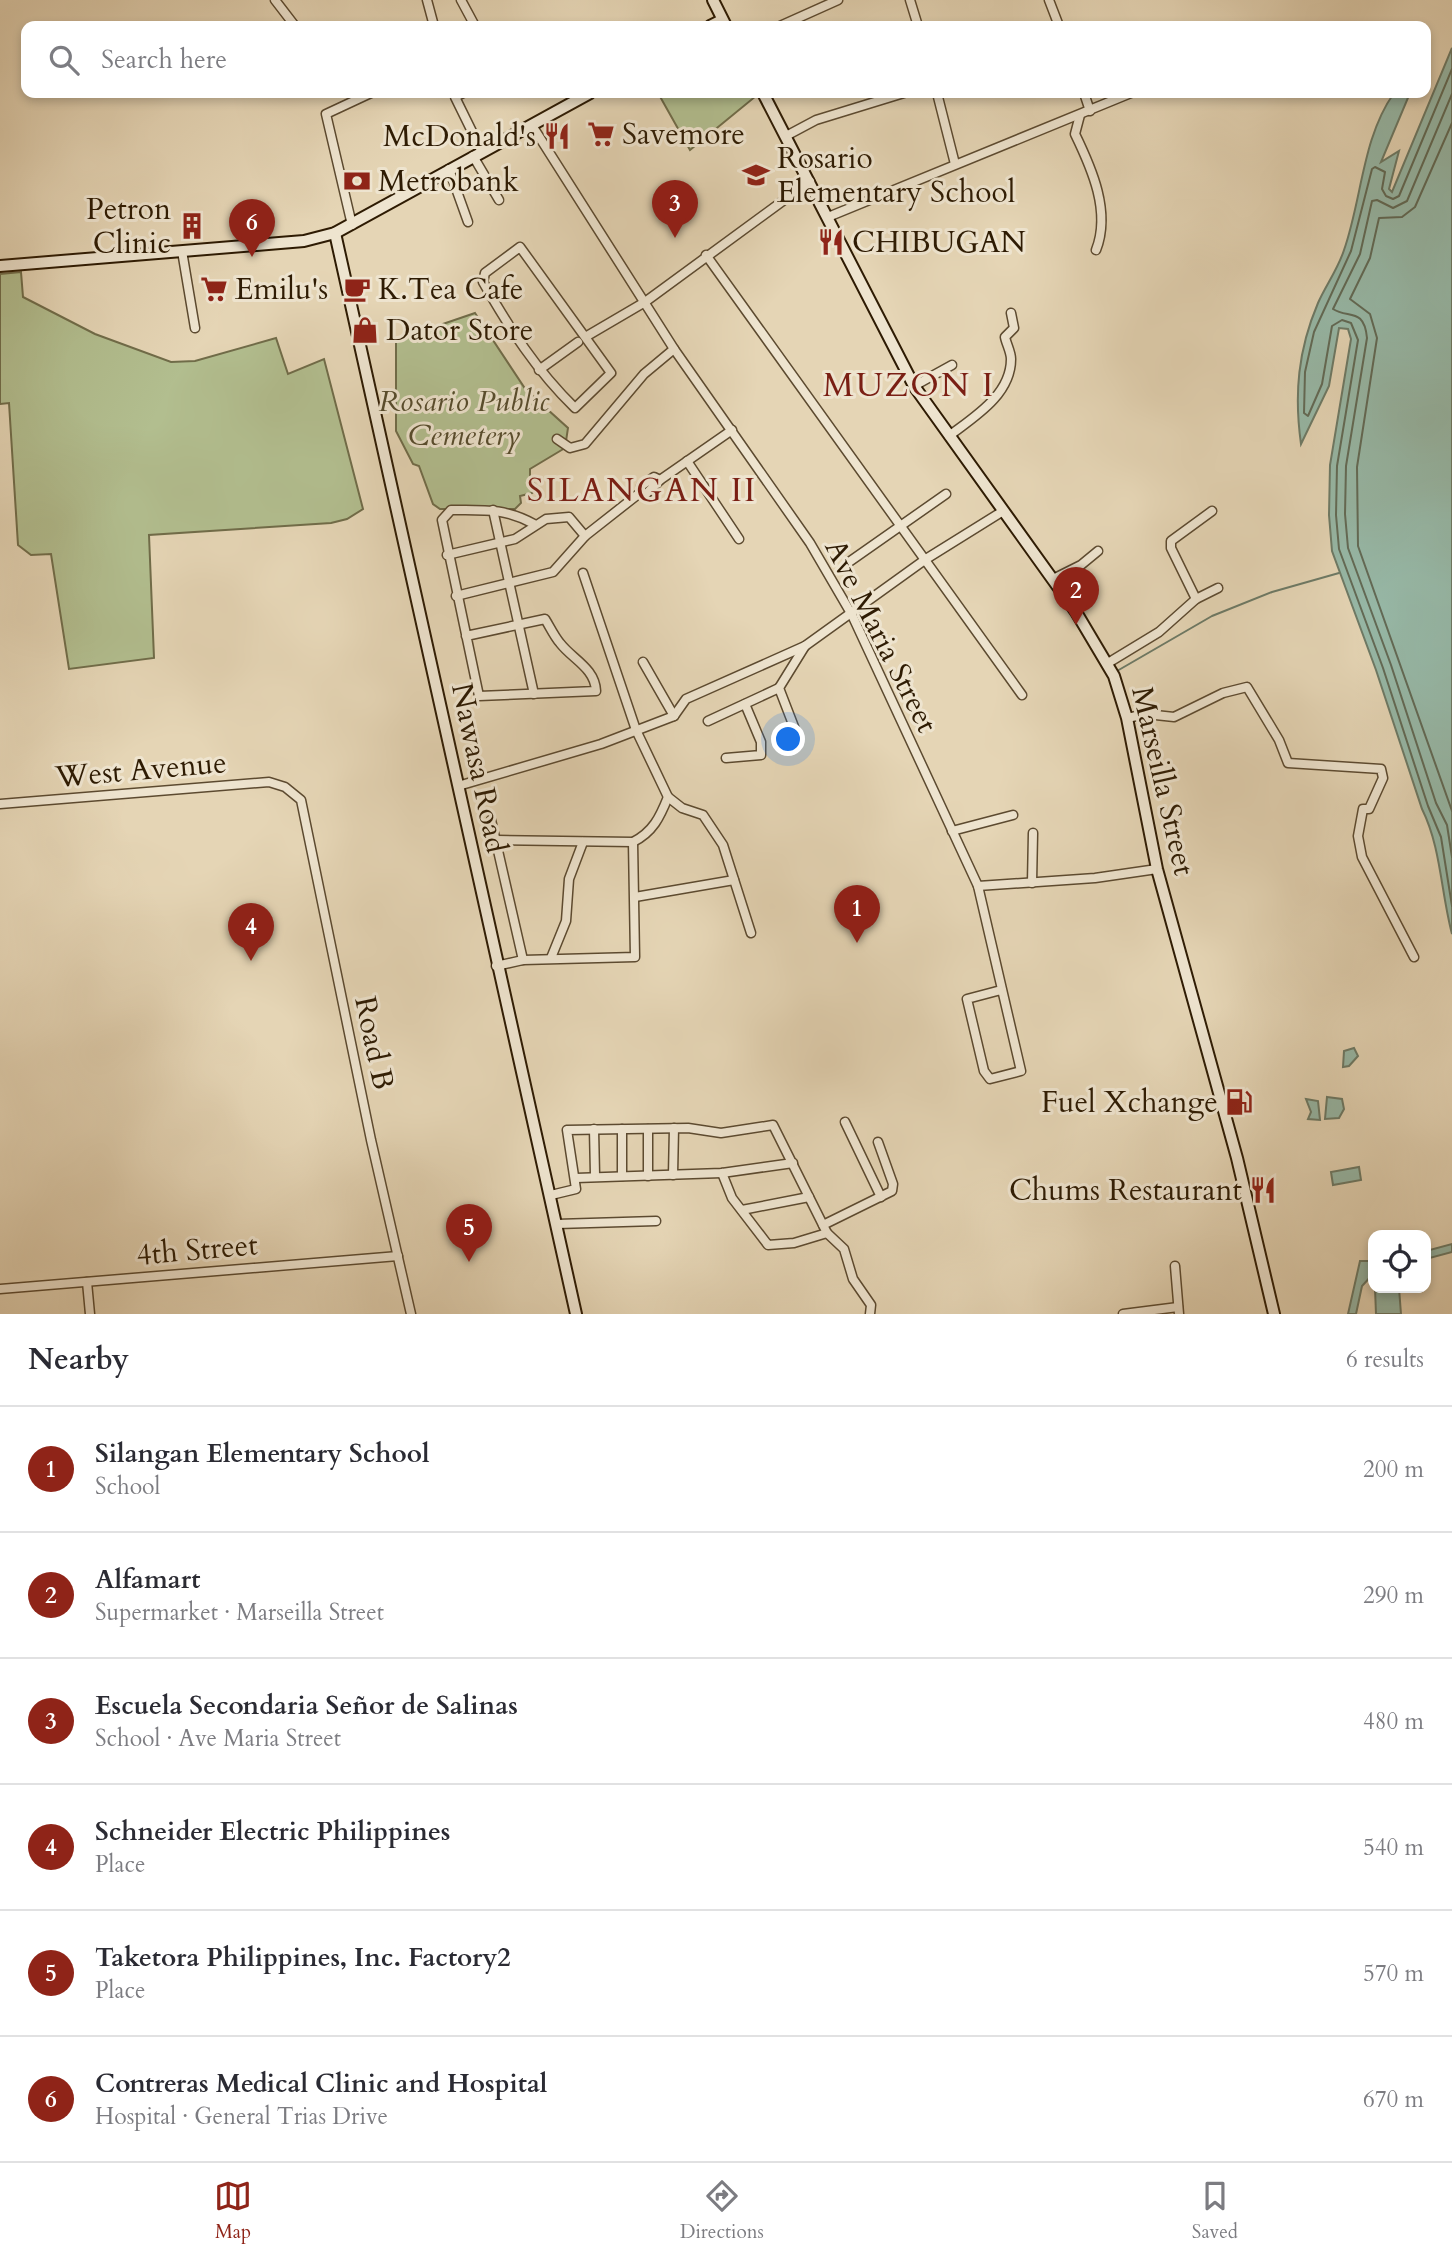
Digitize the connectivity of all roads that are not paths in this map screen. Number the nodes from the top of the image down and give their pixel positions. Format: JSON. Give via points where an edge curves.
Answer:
{"nodes":[{"id":1,"x":275,"y":0,"type":"edge"},
{"id":2,"x":282,"y":0,"type":"edge"},
{"id":3,"x":427,"y":0,"type":"edge"},
{"id":4,"x":461,"y":0,"type":"edge"},
{"id":5,"x":713,"y":0,"type":"edge"},
{"id":6,"x":838,"y":0,"type":"edge"},
{"id":7,"x":910,"y":0,"type":"edge"},
{"id":8,"x":1049,"y":0,"type":"edge"},
{"id":9,"x":285,"y":13,"type":"junction"},
{"id":10,"x":291,"y":21,"type":"edge"},
{"id":11,"x":433,"y":21,"type":"edge"},
{"id":12,"x":472,"y":21,"type":"edge"},
{"id":13,"x":723,"y":21,"type":"edge"},
{"id":14,"x":791,"y":21,"type":"edge"},
{"id":15,"x":916,"y":21,"type":"edge"},
{"id":16,"x":1057,"y":21,"type":"edge"},
{"id":17,"x":360,"y":98,"type":"edge"},
{"id":18,"x":458,"y":98,"type":"edge"},
{"id":19,"x":582,"y":98,"type":"edge"},
{"id":20,"x":765,"y":98,"type":"edge"},
{"id":21,"x":888,"y":98,"type":"edge"},
{"id":22,"x":938,"y":98,"type":"edge"},
{"id":23,"x":1086,"y":98,"type":"edge"},
{"id":24,"x":1119,"y":98,"type":"edge"},
{"id":25,"x":1090,"y":111,"type":"junction"},
{"id":26,"x":1080,"y":115,"type":"junction"},
{"id":27,"x":533,"y":127,"type":"junction"},
{"id":28,"x":786,"y":136,"type":"junction"},
{"id":29,"x":478,"y":154,"type":"junction"},
{"id":30,"x":956,"y":164,"type":"junction"},
{"id":31,"x":449,"y":169,"type":"junction"},
{"id":32,"x":810,"y":181,"type":"junction"},
{"id":33,"x":499,"y":200,"type":"dead end"},
{"id":34,"x":828,"y":217,"type":"junction"},
{"id":35,"x":468,"y":222,"type":"dead end"},
{"id":36,"x":352,"y":225,"type":"junction"},
{"id":37,"x":335,"y":233,"type":"junction"},
{"id":38,"x":1096,"y":250,"type":"dead end"},
{"id":39,"x":182,"y":251,"type":"junction"},
{"id":40,"x":706,"y":255,"type":"junction"},
{"id":41,"x":0,"y":266,"type":"edge"},
{"id":42,"x":645,"y":302,"type":"junction"},
{"id":43,"x":1012,"y":313,"type":"dead end"},
{"id":44,"x":195,"y":328,"type":"dead end"},
{"id":45,"x":587,"y":336,"type":"junction"},
{"id":46,"x":578,"y":342,"type":"dead end"},
{"id":47,"x":674,"y":348,"type":"junction"},
{"id":48,"x":951,"y":365,"type":"dead end"},
{"id":49,"x":539,"y":370,"type":"junction"},
{"id":50,"x":914,"y":386,"type":"junction"},
{"id":51,"x":732,"y":430,"type":"junction"},
{"id":52,"x":949,"y":436,"type":"junction"},
{"id":53,"x":557,"y":439,"type":"dead end"},
{"id":54,"x":687,"y":461,"type":"junction"},
{"id":55,"x":946,"y":494,"type":"dead end"},
{"id":56,"x":493,"y":510,"type":"junction"},
{"id":57,"x":1003,"y":510,"type":"junction"},
{"id":58,"x":1212,"y":511,"type":"dead end"},
{"id":59,"x":534,"y":524,"type":"junction"},
{"id":60,"x":902,"y":525,"type":"junction"},
{"id":61,"x":585,"y":536,"type":"junction"},
{"id":62,"x":739,"y":539,"type":"dead end"},
{"id":63,"x":498,"y":543,"type":"junction"},
{"id":64,"x":1098,"y":551,"type":"dead end"},
{"id":65,"x":447,"y":555,"type":"junction"},
{"id":66,"x":926,"y":559,"type":"junction"},
{"id":67,"x":849,"y":562,"type":"dead end"},
{"id":68,"x":583,"y":573,"type":"dead end"},
{"id":69,"x":1052,"y":579,"type":"junction"},
{"id":70,"x":509,"y":583,"type":"junction"},
{"id":71,"x":1218,"y":588,"type":"dead end"},
{"id":72,"x":456,"y":596,"type":"junction"},
{"id":73,"x":1196,"y":599,"type":"junction"},
{"id":74,"x":852,"y":615,"type":"junction"},
{"id":75,"x":517,"y":623,"type":"junction"},
{"id":76,"x":466,"y":636,"type":"junction"},
{"id":77,"x":805,"y":646,"type":"junction"},
{"id":78,"x":643,"y":662,"type":"dead end"},
{"id":79,"x":1108,"y":663,"type":"junction"},
{"id":80,"x":779,"y":688,"type":"junction"},
{"id":81,"x":534,"y":694,"type":"junction"},
{"id":82,"x":1022,"y":695,"type":"dead end"},
{"id":83,"x":745,"y":704,"type":"junction"},
{"id":84,"x":674,"y":716,"type":"junction"},
{"id":85,"x":1127,"y":718,"type":"junction"},
{"id":86,"x":708,"y":721,"type":"dead end"},
{"id":87,"x":636,"y":730,"type":"junction"},
{"id":88,"x":796,"y":732,"type":"dead end"},
{"id":89,"x":726,"y":758,"type":"dead end"},
{"id":90,"x":458,"y":786,"type":"junction"},
{"id":91,"x":285,"y":787,"type":"joint"},
{"id":92,"x":668,"y":797,"type":"junction"},
{"id":93,"x":0,"y":804,"type":"edge"},
{"id":94,"x":1013,"y":816,"type":"dead end"},
{"id":95,"x":491,"y":820,"type":"dead end"},
{"id":96,"x":952,"y":831,"type":"junction"},
{"id":97,"x":1033,"y":833,"type":"dead end"},
{"id":98,"x":497,"y":840,"type":"junction"},
{"id":99,"x":583,"y":842,"type":"junction"},
{"id":100,"x":632,"y":842,"type":"junction"},
{"id":101,"x":1157,"y":869,"type":"junction"},
{"id":102,"x":734,"y":880,"type":"junction"},
{"id":103,"x":1032,"y":883,"type":"junction"},
{"id":104,"x":978,"y":886,"type":"junction"},
{"id":105,"x":635,"y":897,"type":"junction"},
{"id":106,"x":751,"y":933,"type":"dead end"},
{"id":107,"x":1415,"y":957,"type":"dead end"},
{"id":108,"x":551,"y":958,"type":"junction"},
{"id":109,"x":523,"y":960,"type":"junction"},
{"id":110,"x":496,"y":966,"type":"junction"},
{"id":111,"x":1001,"y":990,"type":"junction"},
{"id":112,"x":845,"y":1122,"type":"dead end"},
{"id":113,"x":674,"y":1128,"type":"junction"},
{"id":114,"x":594,"y":1129,"type":"junction"},
{"id":115,"x":622,"y":1129,"type":"junction"},
{"id":116,"x":648,"y":1129,"type":"junction"},
{"id":117,"x":878,"y":1142,"type":"dead end"},
{"id":118,"x":793,"y":1163,"type":"junction"},
{"id":119,"x":722,"y":1173,"type":"junction"},
{"id":120,"x":595,"y":1175,"type":"junction"},
{"id":121,"x":622,"y":1175,"type":"junction"},
{"id":122,"x":673,"y":1175,"type":"junction"},
{"id":123,"x":648,"y":1176,"type":"junction"},
{"id":124,"x":576,"y":1178,"type":"junction"},
{"id":125,"x":551,"y":1195,"type":"junction"},
{"id":126,"x":809,"y":1197,"type":"junction"},
{"id":127,"x":881,"y":1197,"type":"junction"},
{"id":128,"x":742,"y":1210,"type":"junction"},
{"id":129,"x":656,"y":1221,"type":"dead end"},
{"id":130,"x":558,"y":1224,"type":"junction"},
{"id":131,"x":825,"y":1229,"type":"junction"},
{"id":132,"x":398,"y":1256,"type":"junction"},
{"id":133,"x":1175,"y":1266,"type":"dead end"},
{"id":134,"x":87,"y":1282,"type":"junction"},
{"id":135,"x":0,"y":1289,"type":"edge"},
{"id":136,"x":1178,"y":1310,"type":"edge"},
{"id":137,"x":1135,"y":1312,"type":"edge"},
{"id":138,"x":90,"y":1314,"type":"edge"},
{"id":139,"x":411,"y":1314,"type":"edge"},
{"id":140,"x":576,"y":1314,"type":"edge"},
{"id":141,"x":870,"y":1314,"type":"edge"},
{"id":142,"x":1123,"y":1314,"type":"edge"},
{"id":143,"x":1274,"y":1314,"type":"edge"}],
"edges":[{"from":1,"to":9,"type":"street"},
{"from":2,"to":9,"type":"street"},
{"from":3,"to":11,"type":"street"},
{"from":4,"to":12,"type":"street"},
{"from":5,"to":13,"type":"main road"},
{"from":6,"to":14,"type":"street"},
{"from":7,"to":15,"type":"street"},
{"from":8,"to":16,"type":"street"},
{"from":9,"to":10,"type":"street"},
{"from":17,"to":36,"type":"street","via":[[326,114]]},
{"from":18,"to":29,"type":"street"},
{"from":19,"to":27,"type":"main road"},
{"from":20,"to":28,"type":"main road","name":"Marseilla Street"},
{"from":21,"to":28,"type":"street","via":[[816,121]]},
{"from":22,"to":30,"type":"street"},
{"from":23,"to":25,"type":"street"},
{"from":24,"to":25,"type":"street"},
{"from":25,"to":26,"type":"street"},
{"from":26,"to":30,"type":"street"},
{"from":26,"to":38,"type":"street","via":[[1075,134],[1095,174],[1102,235]]},
{"from":27,"to":29,"type":"main road"},
{"from":27,"to":42,"type":"street","name":"Ave Maria Street"},
{"from":28,"to":32,"type":"main road","name":"Marseilla Street"},
{"from":29,"to":31,"type":"main road"},
{"from":29,"to":33,"type":"street"},
{"from":30,"to":34,"type":"street"},
{"from":31,"to":35,"type":"street"},
{"from":31,"to":36,"type":"main road"},
{"from":32,"to":34,"type":"main road","name":"Marseilla Street"},
{"from":32,"to":40,"type":"street"},
{"from":34,"to":50,"type":"main road","name":"Marseilla Street"},
{"from":36,"to":37,"type":"main road"},
{"from":37,"to":39,"type":"main road","via":[[304,241]]},
{"from":37,"to":90,"type":"main road","name":"Nawasa Road"},
{"from":39,"to":41,"type":"main road"},
{"from":39,"to":44,"type":"street"},
{"from":40,"to":42,"type":"street"},
{"from":40,"to":60,"type":"street"},
{"from":42,"to":45,"type":"street"},
{"from":42,"to":47,"type":"street","name":"Ave Maria Street"},
{"from":43,"to":52,"type":"street","via":[[1014,328],[1005,337],[1011,359],[1003,387],[984,409]]},
{"from":45,"to":49,"type":"street","via":[[611,373],[575,408]]},
{"from":45,"to":49,"type":"street","via":[[520,247],[485,273],[483,282]]},
{"from":46,"to":49,"type":"street"},
{"from":47,"to":51,"type":"street","name":"Ave Maria Street"},
{"from":47,"to":53,"type":"street","via":[[644,374],[584,444],[570,447]]},
{"from":48,"to":50,"type":"street"},
{"from":50,"to":52,"type":"main road","name":"Marseilla Street"},
{"from":51,"to":54,"type":"street"},
{"from":51,"to":74,"type":"street","name":"Ave Maria Street"},
{"from":52,"to":57,"type":"main road","name":"Marseilla Street"},
{"from":54,"to":61,"type":"street"},
{"from":54,"to":62,"type":"street"},
{"from":55,"to":60,"type":"street"},
{"from":56,"to":59,"type":"street","via":[[512,512]]},
{"from":56,"to":63,"type":"street"},
{"from":56,"to":65,"type":"street","via":[[447,513],[442,520]]},
{"from":57,"to":66,"type":"street"},
{"from":57,"to":69,"type":"main road","name":"Marseilla Street"},
{"from":58,"to":73,"type":"street","via":[[1171,541]]},
{"from":59,"to":61,"type":"street","via":[[569,517]]},
{"from":59,"to":63,"type":"street","via":[[527,532]]},
{"from":60,"to":66,"type":"street"},
{"from":60,"to":67,"type":"street"},
{"from":61,"to":70,"type":"street","via":[[553,572]]},
{"from":63,"to":65,"type":"street"},
{"from":63,"to":70,"type":"street"},
{"from":64,"to":69,"type":"street"},
{"from":65,"to":72,"type":"street"},
{"from":66,"to":74,"type":"street"},
{"from":66,"to":82,"type":"street"},
{"from":68,"to":87,"type":"street"},
{"from":69,"to":79,"type":"main road","name":"Marseilla Street"},
{"from":70,"to":72,"type":"street"},
{"from":70,"to":75,"type":"street"},
{"from":71,"to":73,"type":"street"},
{"from":72,"to":76,"type":"street"},
{"from":73,"to":79,"type":"street","via":[[1159,632]]},
{"from":74,"to":77,"type":"street"},
{"from":74,"to":96,"type":"street","name":"Ave Maria Street"},
{"from":75,"to":76,"type":"street"},
{"from":75,"to":81,"type":"street"},
{"from":75,"to":81,"type":"street","via":[[545,619],[596,686],[596,691]]},
{"from":76,"to":81,"type":"street","via":[[479,696]]},
{"from":77,"to":80,"type":"street"},
{"from":77,"to":84,"type":"street","via":[[686,699]]},
{"from":78,"to":84,"type":"street"},
{"from":79,"to":85,"type":"main road","name":"Marseilla Street"},
{"from":80,"to":83,"type":"street"},
{"from":80,"to":88,"type":"street"},
{"from":83,"to":86,"type":"street"},
{"from":83,"to":89,"type":"street","via":[[761,742],[761,755]]},
{"from":84,"to":87,"type":"street"},
{"from":85,"to":101,"type":"main road","name":"Marseilla Street"},
{"from":85,"to":107,"type":"street","via":[[1174,716],[1247,687],[1288,763],[1381,769],[1383,778],[1369,809],[1363,809],[1358,836],[1363,857]]},
{"from":87,"to":90,"type":"street"},
{"from":87,"to":92,"type":"street"},
{"from":90,"to":110,"type":"main road","name":"Nawasa Road"},
{"from":91,"to":93,"type":"street","name":"West Avenue","via":[[269,782]]},
{"from":91,"to":132,"type":"street","name":"Road B","via":[[301,800]]},
{"from":92,"to":100,"type":"street","via":[[660,819]]},
{"from":92,"to":102,"type":"street","via":[[682,808],[703,814],[723,845]]},
{"from":94,"to":96,"type":"street"},
{"from":95,"to":98,"type":"street"},
{"from":96,"to":104,"type":"street","name":"Ave Maria Street"},
{"from":97,"to":103,"type":"street"},
{"from":98,"to":99,"type":"street"},
{"from":98,"to":109,"type":"street"},
{"from":99,"to":100,"type":"street"},
{"from":99,"to":108,"type":"street","via":[[569,879],[566,921]]},
{"from":100,"to":105,"type":"street"},
{"from":101,"to":103,"type":"street"},
{"from":101,"to":143,"type":"main road","name":"Marseilla Street","via":[[1231,1135]]},
{"from":102,"to":105,"type":"street"},
{"from":102,"to":106,"type":"street"},
{"from":103,"to":104,"type":"street"},
{"from":104,"to":111,"type":"street","name":"Ave Maria Street"},
{"from":105,"to":108,"type":"street","via":[[637,952],[633,958]]},
{"from":108,"to":109,"type":"street"},
{"from":109,"to":110,"type":"street"},
{"from":110,"to":125,"type":"main road","name":"Nawasa Road"},
{"from":111,"to":111,"type":"street","name":"Ave Maria Street","via":[[1021,1071],[990,1079],[984,1071],[967,999]]},
{"from":112,"to":127,"type":"street"},
{"from":113,"to":116,"type":"street"},
{"from":113,"to":118,"type":"street","via":[[721,1133],[773,1125]]},
{"from":113,"to":122,"type":"street"},
{"from":114,"to":115,"type":"street"},
{"from":114,"to":120,"type":"street"},
{"from":114,"to":124,"type":"street","via":[[567,1130]]},
{"from":115,"to":116,"type":"street"},
{"from":115,"to":121,"type":"street"},
{"from":116,"to":123,"type":"street"},
{"from":117,"to":127,"type":"street","via":[[894,1188]]},
{"from":118,"to":119,"type":"street"},
{"from":118,"to":126,"type":"street"},
{"from":119,"to":122,"type":"street"},
{"from":119,"to":128,"type":"street"},
{"from":120,"to":121,"type":"street"},
{"from":120,"to":124,"type":"street"},
{"from":121,"to":123,"type":"street"},
{"from":122,"to":123,"type":"street"},
{"from":124,"to":125,"type":"street","via":[[576,1189]]},
{"from":125,"to":130,"type":"main road","name":"Nawasa Road"},
{"from":126,"to":128,"type":"street"},
{"from":126,"to":131,"type":"street"},
{"from":127,"to":131,"type":"street"},
{"from":128,"to":131,"type":"street","via":[[768,1245],[794,1243]]},
{"from":129,"to":130,"type":"street"},
{"from":130,"to":140,"type":"main road","name":"Nawasa Road"},
{"from":131,"to":141,"type":"street","via":[[844,1249],[853,1279],[871,1305]]},
{"from":132,"to":134,"type":"street","name":"4th Street"},
{"from":132,"to":139,"type":"street","name":"Road B"},
{"from":133,"to":136,"type":"street"},
{"from":134,"to":135,"type":"street","name":"4th Street"},
{"from":134,"to":138,"type":"street"},
{"from":136,"to":137,"type":"street"},
{"from":137,"to":142,"type":"street"}]}
